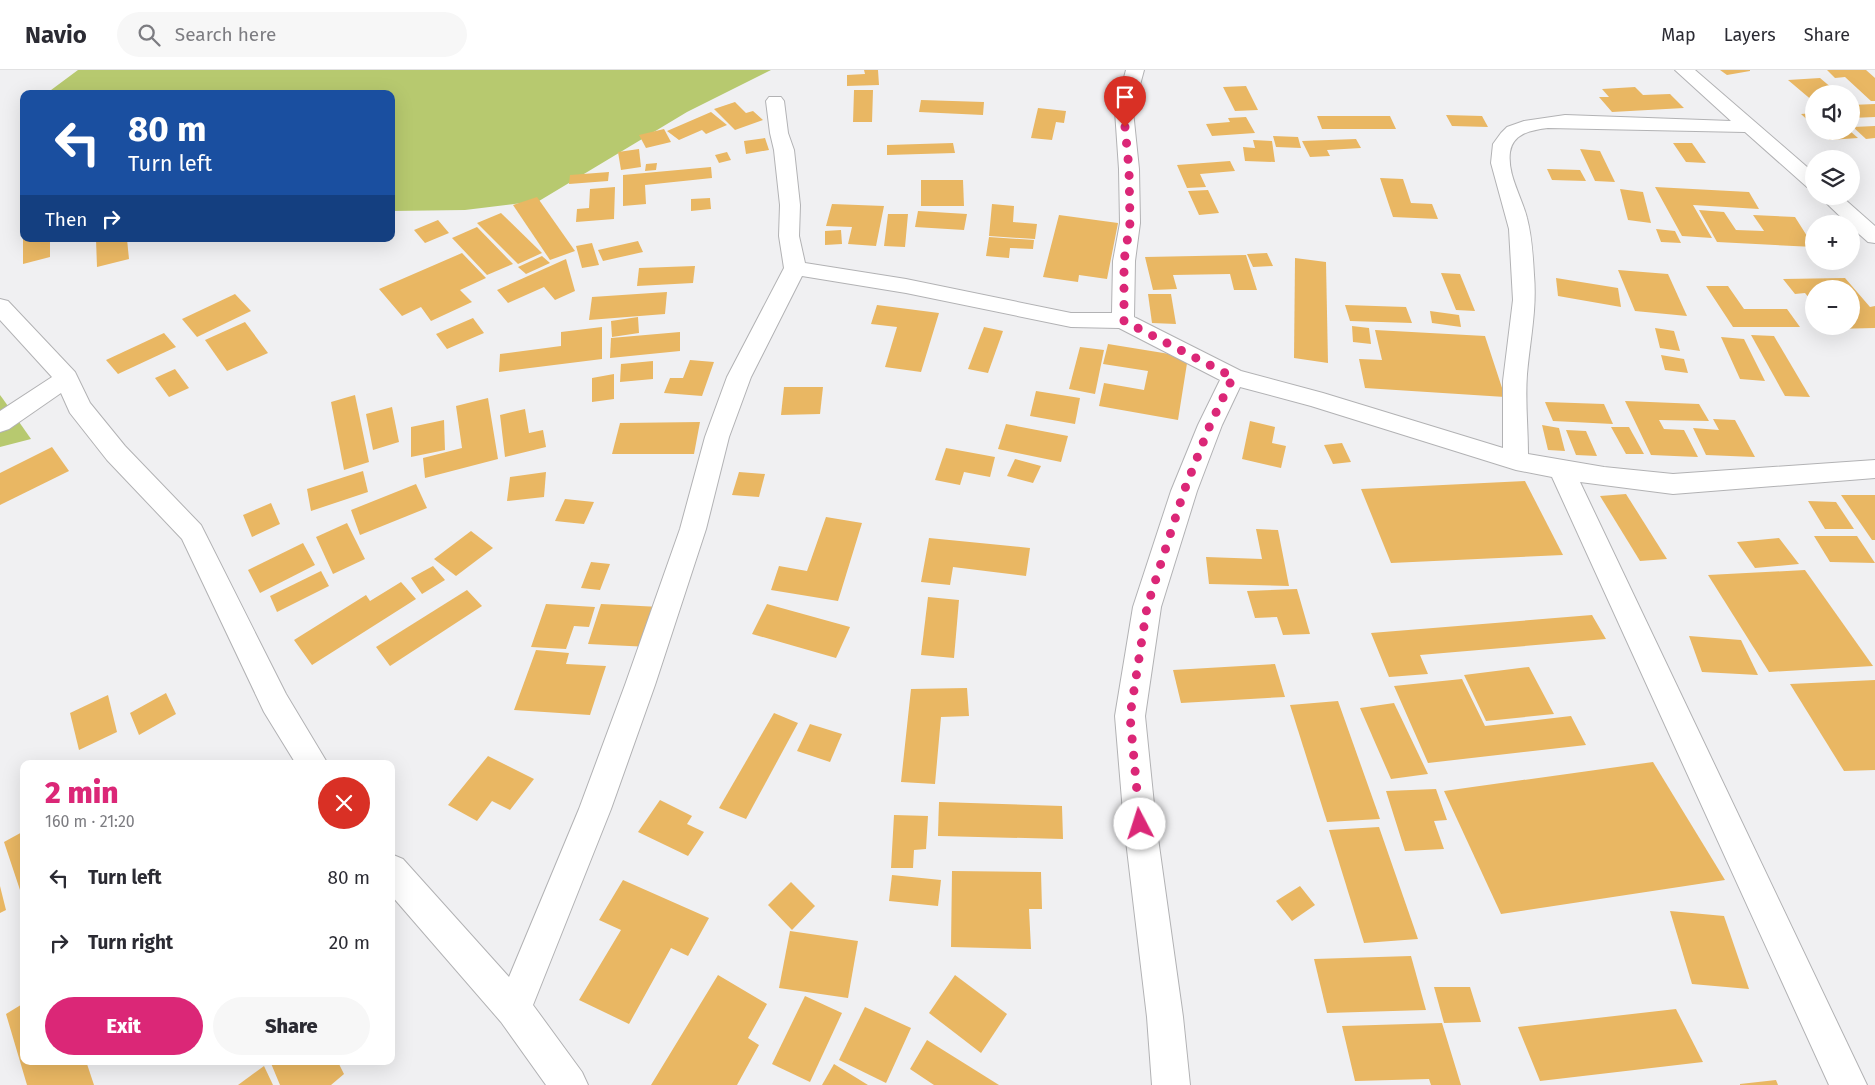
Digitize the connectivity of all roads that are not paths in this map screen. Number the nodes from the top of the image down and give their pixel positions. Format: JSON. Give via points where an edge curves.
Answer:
{"nodes":[{"id":1,"x":1135,"y":70,"type":"edge"},
{"id":2,"x":1684,"y":70,"type":"edge"},
{"id":3,"x":775,"y":101,"type":"dead end"},
{"id":4,"x":1749,"y":127,"type":"junction"},
{"id":5,"x":1805,"y":175,"type":"edge"},
{"id":6,"x":1839,"y":205,"type":"edge"},
{"id":7,"x":1875,"y":237,"type":"edge"},
{"id":8,"x":795,"y":268,"type":"junction"},
{"id":9,"x":0,"y":306,"type":"edge"},
{"id":10,"x":1124,"y":321,"type":"junction"},
{"id":11,"x":1233,"y":377,"type":"junction"},
{"id":12,"x":67,"y":378,"type":"junction"},
{"id":13,"x":0,"y":423,"type":"edge"},
{"id":14,"x":1516,"y":461,"type":"junction"},
{"id":15,"x":1561,"y":469,"type":"junction"},
{"id":16,"x":1875,"y":469,"type":"edge"},
{"id":17,"x":311,"y":760,"type":"edge"},
{"id":18,"x":395,"y":874,"type":"edge"},
{"id":19,"x":514,"y":1009,"type":"junction"},
{"id":20,"x":569,"y":1085,"type":"edge"},
{"id":21,"x":1171,"y":1085,"type":"edge"},
{"id":22,"x":1848,"y":1085,"type":"edge"}],
"edges":[{"from":1,"to":10,"type":"street","via":[[1124,110],[1130,223],[1124,261]]},
{"from":2,"to":4,"type":"street"},
{"from":3,"to":8,"type":"street","via":[[785,159],[790,205],[789,236]]},
{"from":4,"to":5,"type":"street"},
{"from":4,"to":14,"type":"street","via":[[1565,121],[1534,124],[1515,131],[1503,143],[1500,156],[1519,222],[1524,275],[1523,322],[1515,381]]},
{"from":6,"to":7,"type":"street"},
{"from":8,"to":10,"type":"street","via":[[906,286],[1071,320]]},
{"from":8,"to":19,"type":"street","via":[[739,377],[717,437],[694,529],[640,685],[595,809]]},
{"from":9,"to":12,"type":"street"},
{"from":10,"to":11,"type":"street"},
{"from":11,"to":14,"type":"street"},
{"from":11,"to":21,"type":"street","via":[[1184,491],[1147,607],[1130,716],[1140,824],[1166,1017]]},
{"from":12,"to":13,"type":"street"},
{"from":12,"to":17,"type":"street","via":[[79,407],[116,453],[192,532],[275,703]]},
{"from":14,"to":15,"type":"street"},
{"from":15,"to":16,"type":"street","via":[[1673,484]]},
{"from":15,"to":22,"type":"street"},
{"from":18,"to":19,"type":"street"},
{"from":19,"to":20,"type":"street"}]}
